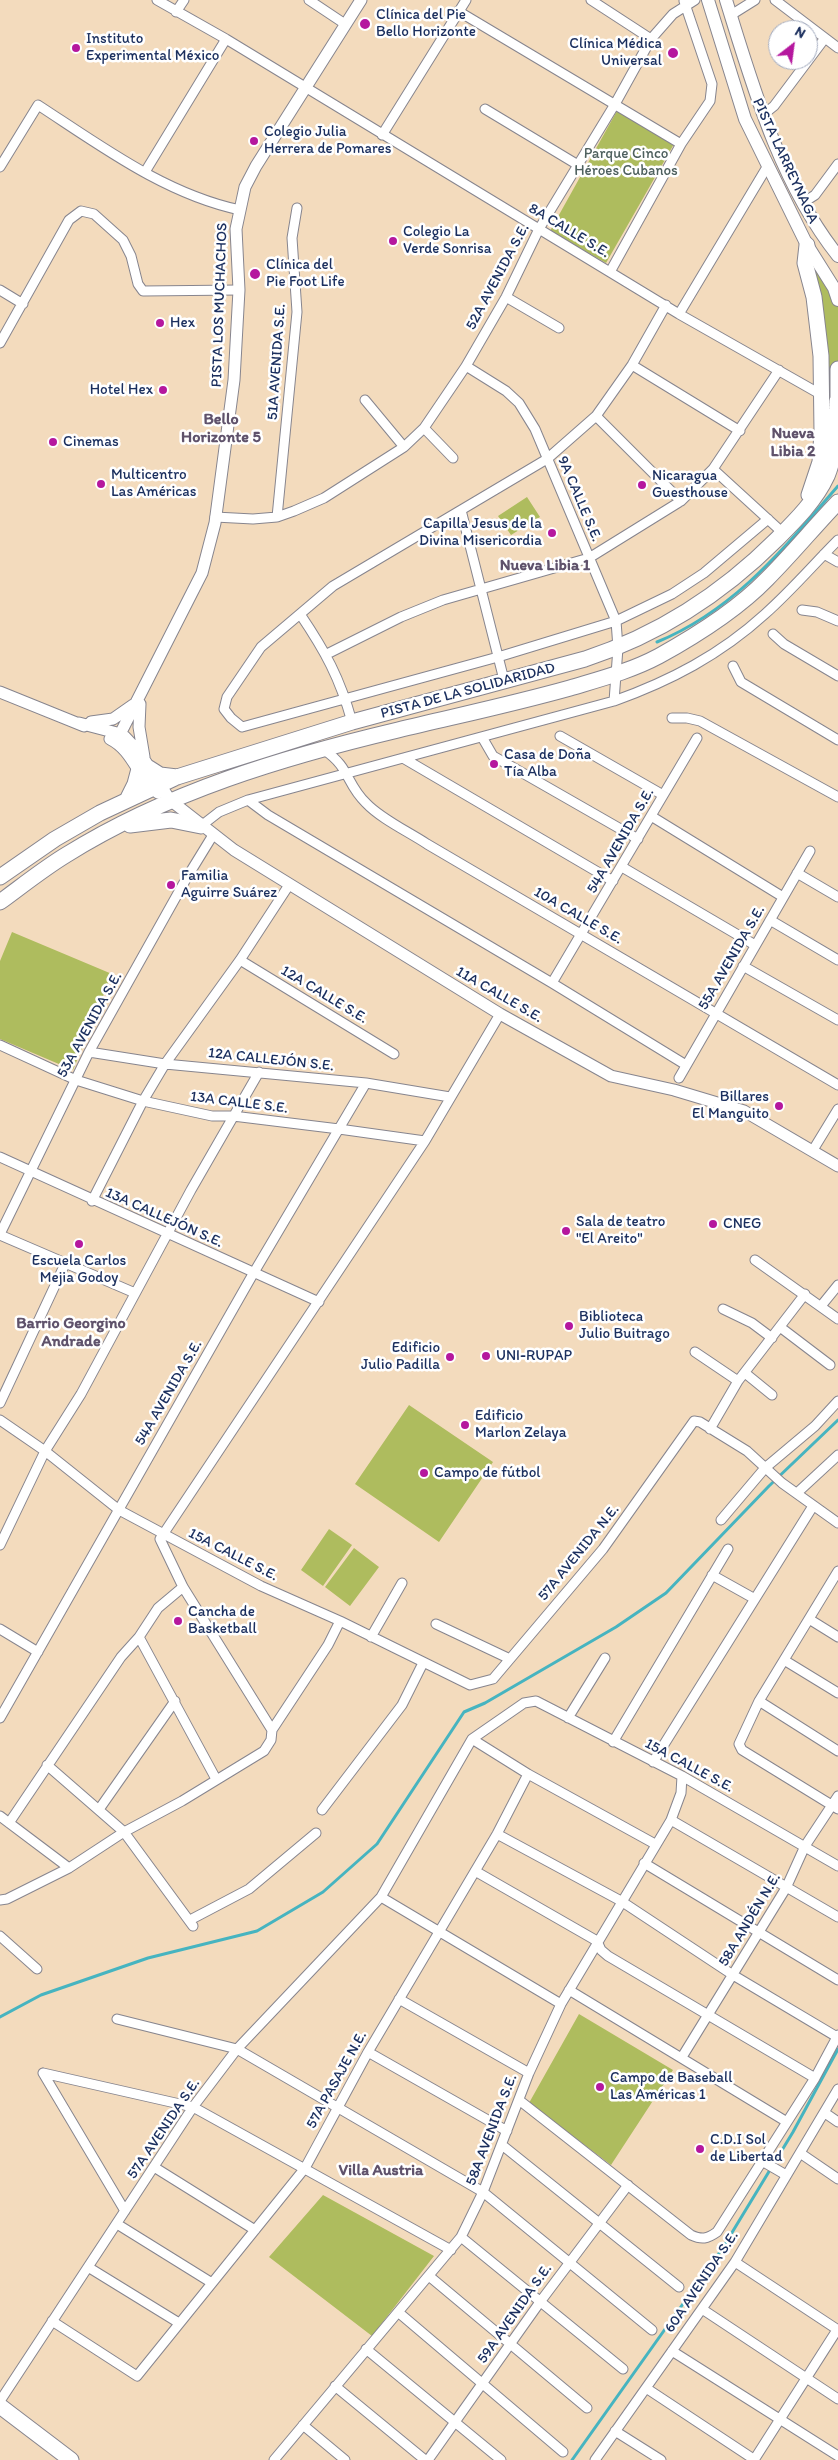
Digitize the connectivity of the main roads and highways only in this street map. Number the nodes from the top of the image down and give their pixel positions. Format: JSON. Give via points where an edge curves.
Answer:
{"nodes":[{"id":1,"x":708,"y":0,"type":"edge"},
{"id":2,"x":726,"y":0,"type":"edge"},
{"id":3,"x":806,"y":245,"type":"junction"},
{"id":4,"x":838,"y":256,"type":"edge"},
{"id":5,"x":838,"y":300,"type":"edge"},
{"id":6,"x":838,"y":369,"type":"edge"},
{"id":7,"x":838,"y":402,"type":"edge"},
{"id":8,"x":838,"y":502,"type":"edge"},
{"id":9,"x":838,"y":512,"type":"edge"},
{"id":10,"x":803,"y":513,"type":"junction"},
{"id":11,"x":817,"y":524,"type":"junction"},
{"id":12,"x":177,"y":777,"type":"junction"},
{"id":13,"x":127,"y":800,"type":"junction"},
{"id":14,"x":111,"y":829,"type":"junction"},
{"id":15,"x":207,"y":830,"type":"road end"},
{"id":16,"x":0,"y":877,"type":"edge"},
{"id":17,"x":0,"y":902,"type":"edge"},
{"id":18,"x":0,"y":2406,"type":"edge"},
{"id":19,"x":72,"y":2460,"type":"edge"}],
"edges":[{"from":1,"to":3,"type":"main road","name":"PISTA LARREYNAGA","via":[[745,119]]},
{"from":2,"to":4,"type":"main road","name":"PISTA LARREYNAGA","via":[[764,114],[789,176]]},
{"from":3,"to":5,"type":"main road","name":"PISTA LARREYNAGA","via":[[834,288]]},
{"from":3,"to":10,"type":"main road","via":[[805,263],[814,297],[820,356],[822,432],[820,462]]},
{"from":6,"to":7,"type":"main road","name":"PISTA DE LA SOLIDARIDAD"},
{"from":7,"to":10,"type":"main road","name":"PISTA DE LA SOLIDARIDAD","via":[[836,440],[829,470]]},
{"from":8,"to":11,"type":"main road","name":"PISTA DE LA SOLIDARIDAD"},
{"from":9,"to":11,"type":"main road"},
{"from":10,"to":12,"type":"main road","name":"PISTA DE LA SOLIDARIDAD","via":[[753,563],[703,601],[618,648],[352,722]]},
{"from":11,"to":14,"type":"main road","name":"PISTA DE LA SOLIDARIDAD","via":[[745,600],[658,657],[615,675],[526,700],[396,730],[226,780],[170,800]]},
{"from":12,"to":13,"type":"main road","name":"PISTA DE LA SOLIDARIDAD"},
{"from":12,"to":13,"type":"main road","via":[[160,775],[144,766]]},
{"from":13,"to":16,"type":"main road","name":"PISTA DE LA SOLIDARIDAD","via":[[55,839]]},
{"from":14,"to":15,"type":"main road","via":[[171,820]]},
{"from":14,"to":17,"type":"main road","name":"PISTA DE LA SOLIDARIDAD","via":[[64,856]]},
{"from":18,"to":19,"type":"main road"}]}
